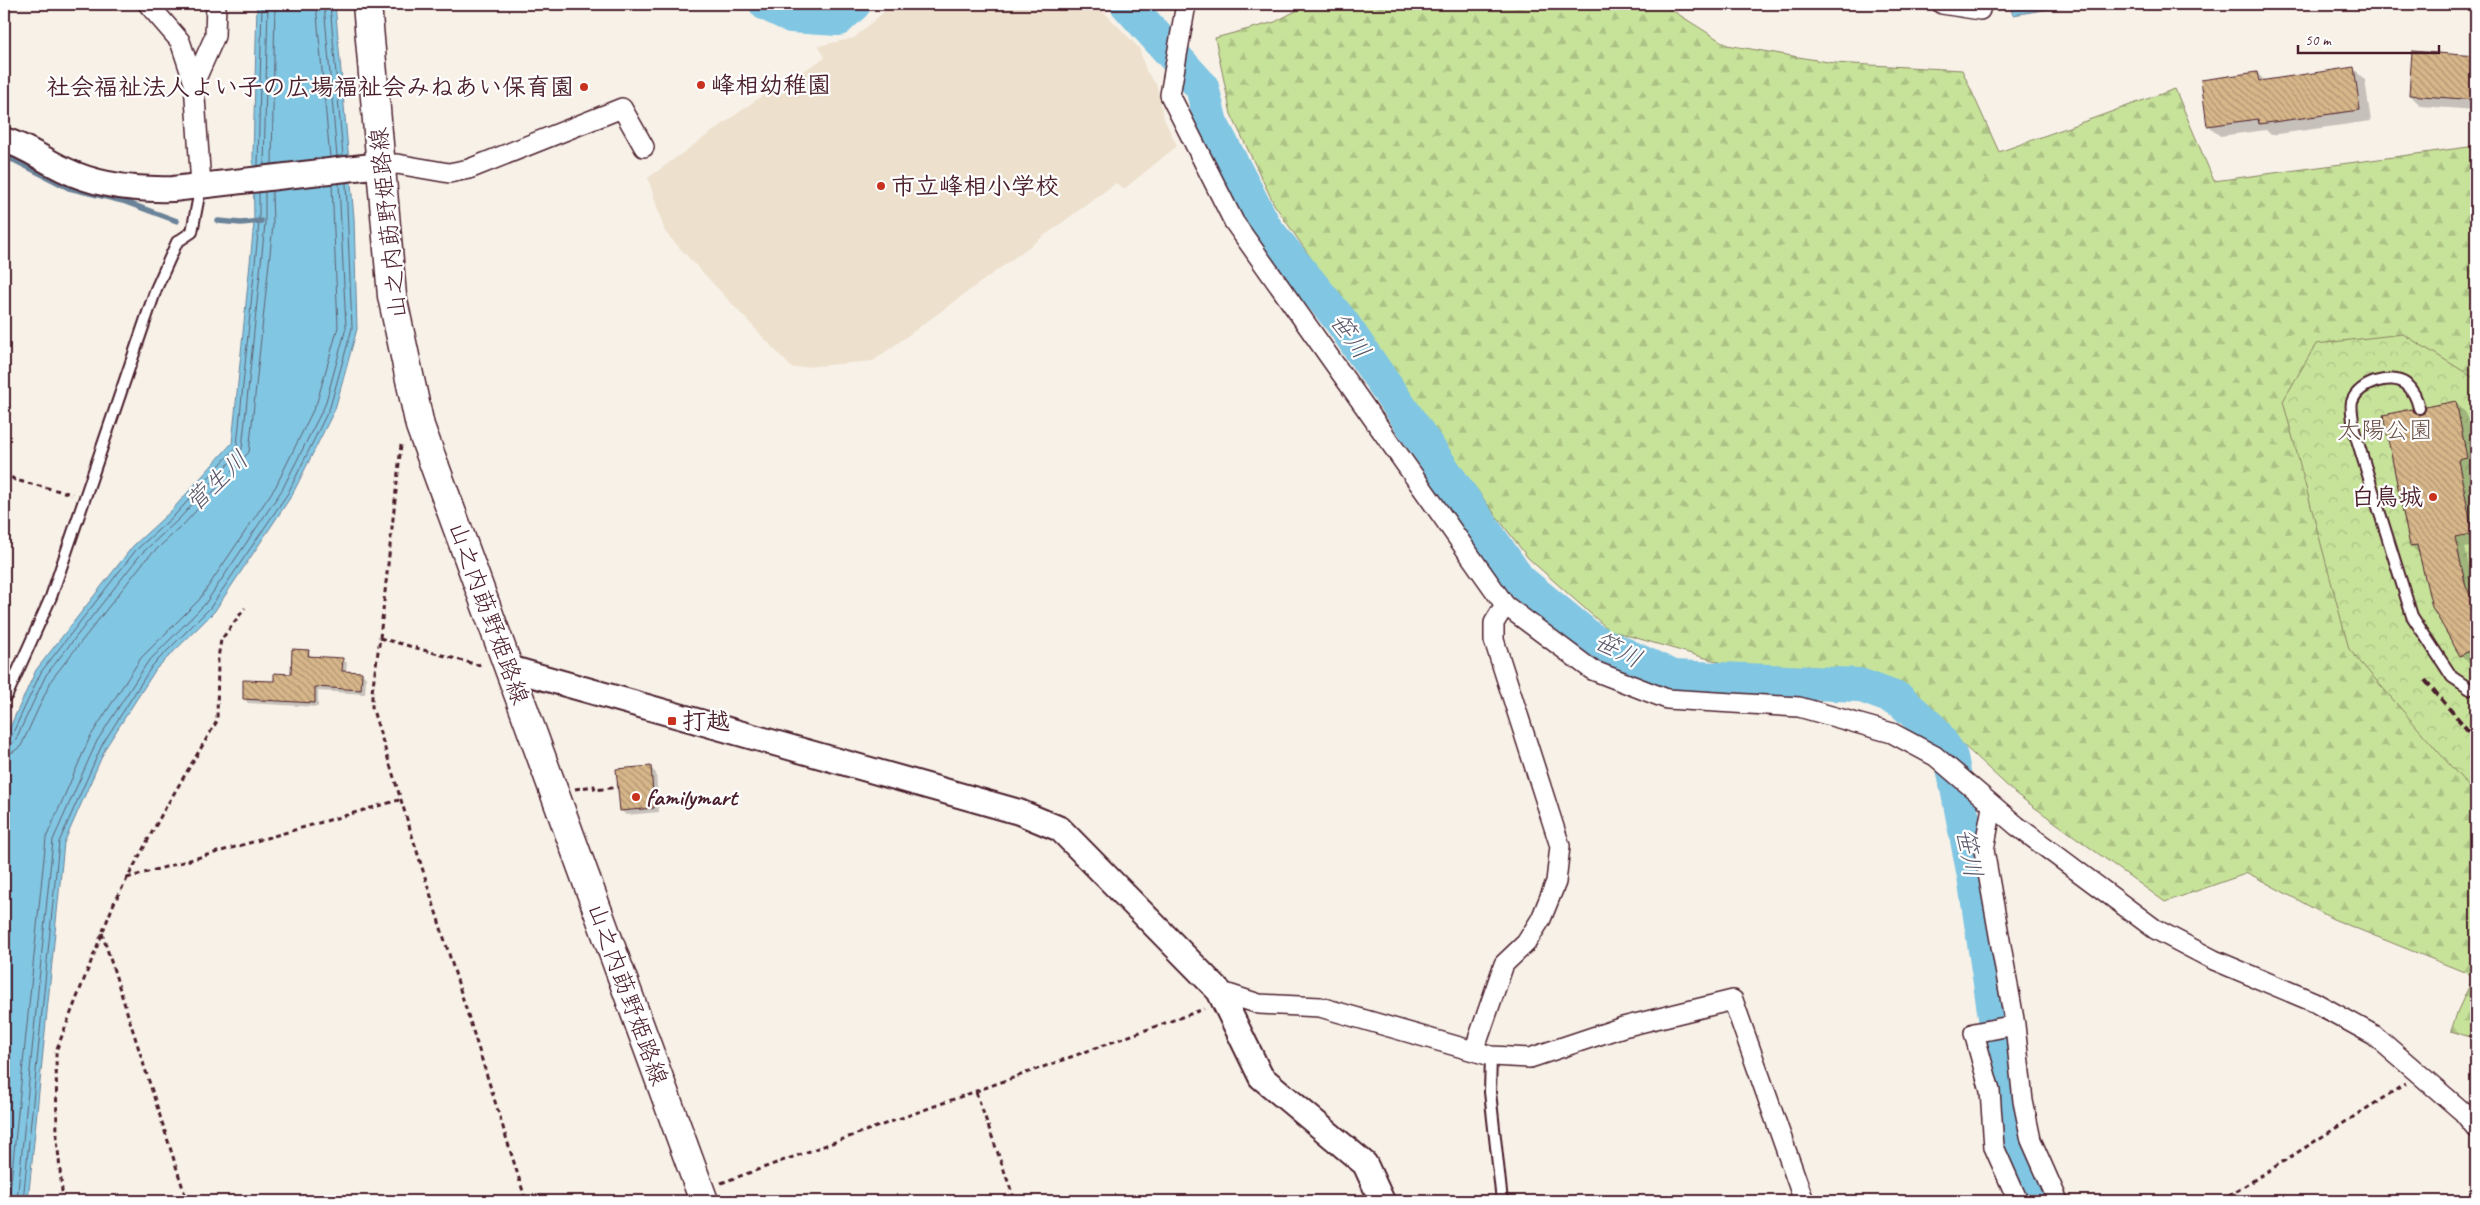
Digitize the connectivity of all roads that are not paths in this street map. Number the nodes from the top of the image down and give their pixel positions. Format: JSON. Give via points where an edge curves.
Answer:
{"nodes":[{"id":1,"x":148,"y":4,"type":"edge"},
{"id":2,"x":216,"y":4,"type":"edge"},
{"id":3,"x":367,"y":4,"type":"edge"},
{"id":4,"x":1186,"y":4,"type":"edge"},
{"id":5,"x":1942,"y":4,"type":"edge"},
{"id":6,"x":1980,"y":10,"type":"dead end"},
{"id":7,"x":194,"y":83,"type":"junction"},
{"id":8,"x":4,"y":140,"type":"edge"},
{"id":9,"x":644,"y":147,"type":"dead end"},
{"id":10,"x":369,"y":167,"type":"junction"},
{"id":11,"x":208,"y":185,"type":"junction"},
{"id":12,"x":2419,"y":408,"type":"dead end"},
{"id":13,"x":1505,"y":605,"type":"junction"},
{"id":14,"x":507,"y":662,"type":"junction"},
{"id":15,"x":2476,"y":688,"type":"edge"},
{"id":16,"x":4,"y":697,"type":"edge"},
{"id":17,"x":1992,"y":807,"type":"junction"},
{"id":18,"x":1221,"y":997,"type":"junction"},
{"id":19,"x":2016,"y":1025,"type":"junction"},
{"id":20,"x":1483,"y":1054,"type":"junction"},
{"id":21,"x":2476,"y":1128,"type":"edge"},
{"id":22,"x":702,"y":1196,"type":"edge"},
{"id":23,"x":1382,"y":1201,"type":"edge"},
{"id":24,"x":1502,"y":1201,"type":"edge"},
{"id":25,"x":1804,"y":1201,"type":"edge"},
{"id":26,"x":2018,"y":1201,"type":"edge"},
{"id":27,"x":2058,"y":1201,"type":"edge"}],
"edges":[{"from":1,"to":7,"type":"street","via":[[180,41]]},
{"from":2,"to":7,"type":"street","via":[[215,36]]},
{"from":3,"to":10,"type":"main road","name":"山之内莇野姫路線"},
{"from":4,"to":13,"type":"street","via":[[1170,95],[1234,222]]},
{"from":5,"to":6,"type":"street"},
{"from":7,"to":11,"type":"street"},
{"from":8,"to":11,"type":"street","via":[[97,183],[147,189]]},
{"from":9,"to":10,"type":"street","via":[[622,108],[469,169],[449,173],[397,164]]},
{"from":10,"to":11,"type":"street"},
{"from":10,"to":14,"type":"main road","name":"山之内莇野姫路線","via":[[420,426]]},
{"from":11,"to":16,"type":"lane","via":[[192,232],[177,242],[156,289],[51,597]]},
{"from":12,"to":15,"type":"lane","via":[[2416,396],[2405,383],[2382,379],[2361,388],[2352,402],[2354,430],[2412,616],[2452,678],[2470,689]]},
{"from":13,"to":17,"type":"street","via":[[1592,670],[1667,699],[1799,707],[1892,733],[1935,756]]},
{"from":13,"to":20,"type":"street","via":[[1494,623],[1494,640],[1560,846],[1556,882],[1541,919],[1526,943],[1504,964]]},
{"from":14,"to":18,"type":"street","via":[[1019,812],[1060,829]]},
{"from":14,"to":22,"type":"main road","name":"山之内莇野姫路線"},
{"from":17,"to":19,"type":"street","via":[[1984,850]]},
{"from":17,"to":21,"type":"street","via":[[2156,929],[2214,960],[2314,1002],[2374,1036],[2464,1112]]},
{"from":18,"to":20,"type":"street","via":[[1259,1004],[1320,1007]]},
{"from":18,"to":23,"type":"street","via":[[1261,1077],[1365,1164]]},
{"from":19,"to":26,"type":"street","via":[[1974,1033],[1990,1092],[1994,1147]]},
{"from":19,"to":27,"type":"street","via":[[2023,1101],[2031,1140]]},
{"from":20,"to":24,"type":"lane"},
{"from":20,"to":25,"type":"street","via":[[1530,1058],[1623,1027],[1733,1000]]}]}
